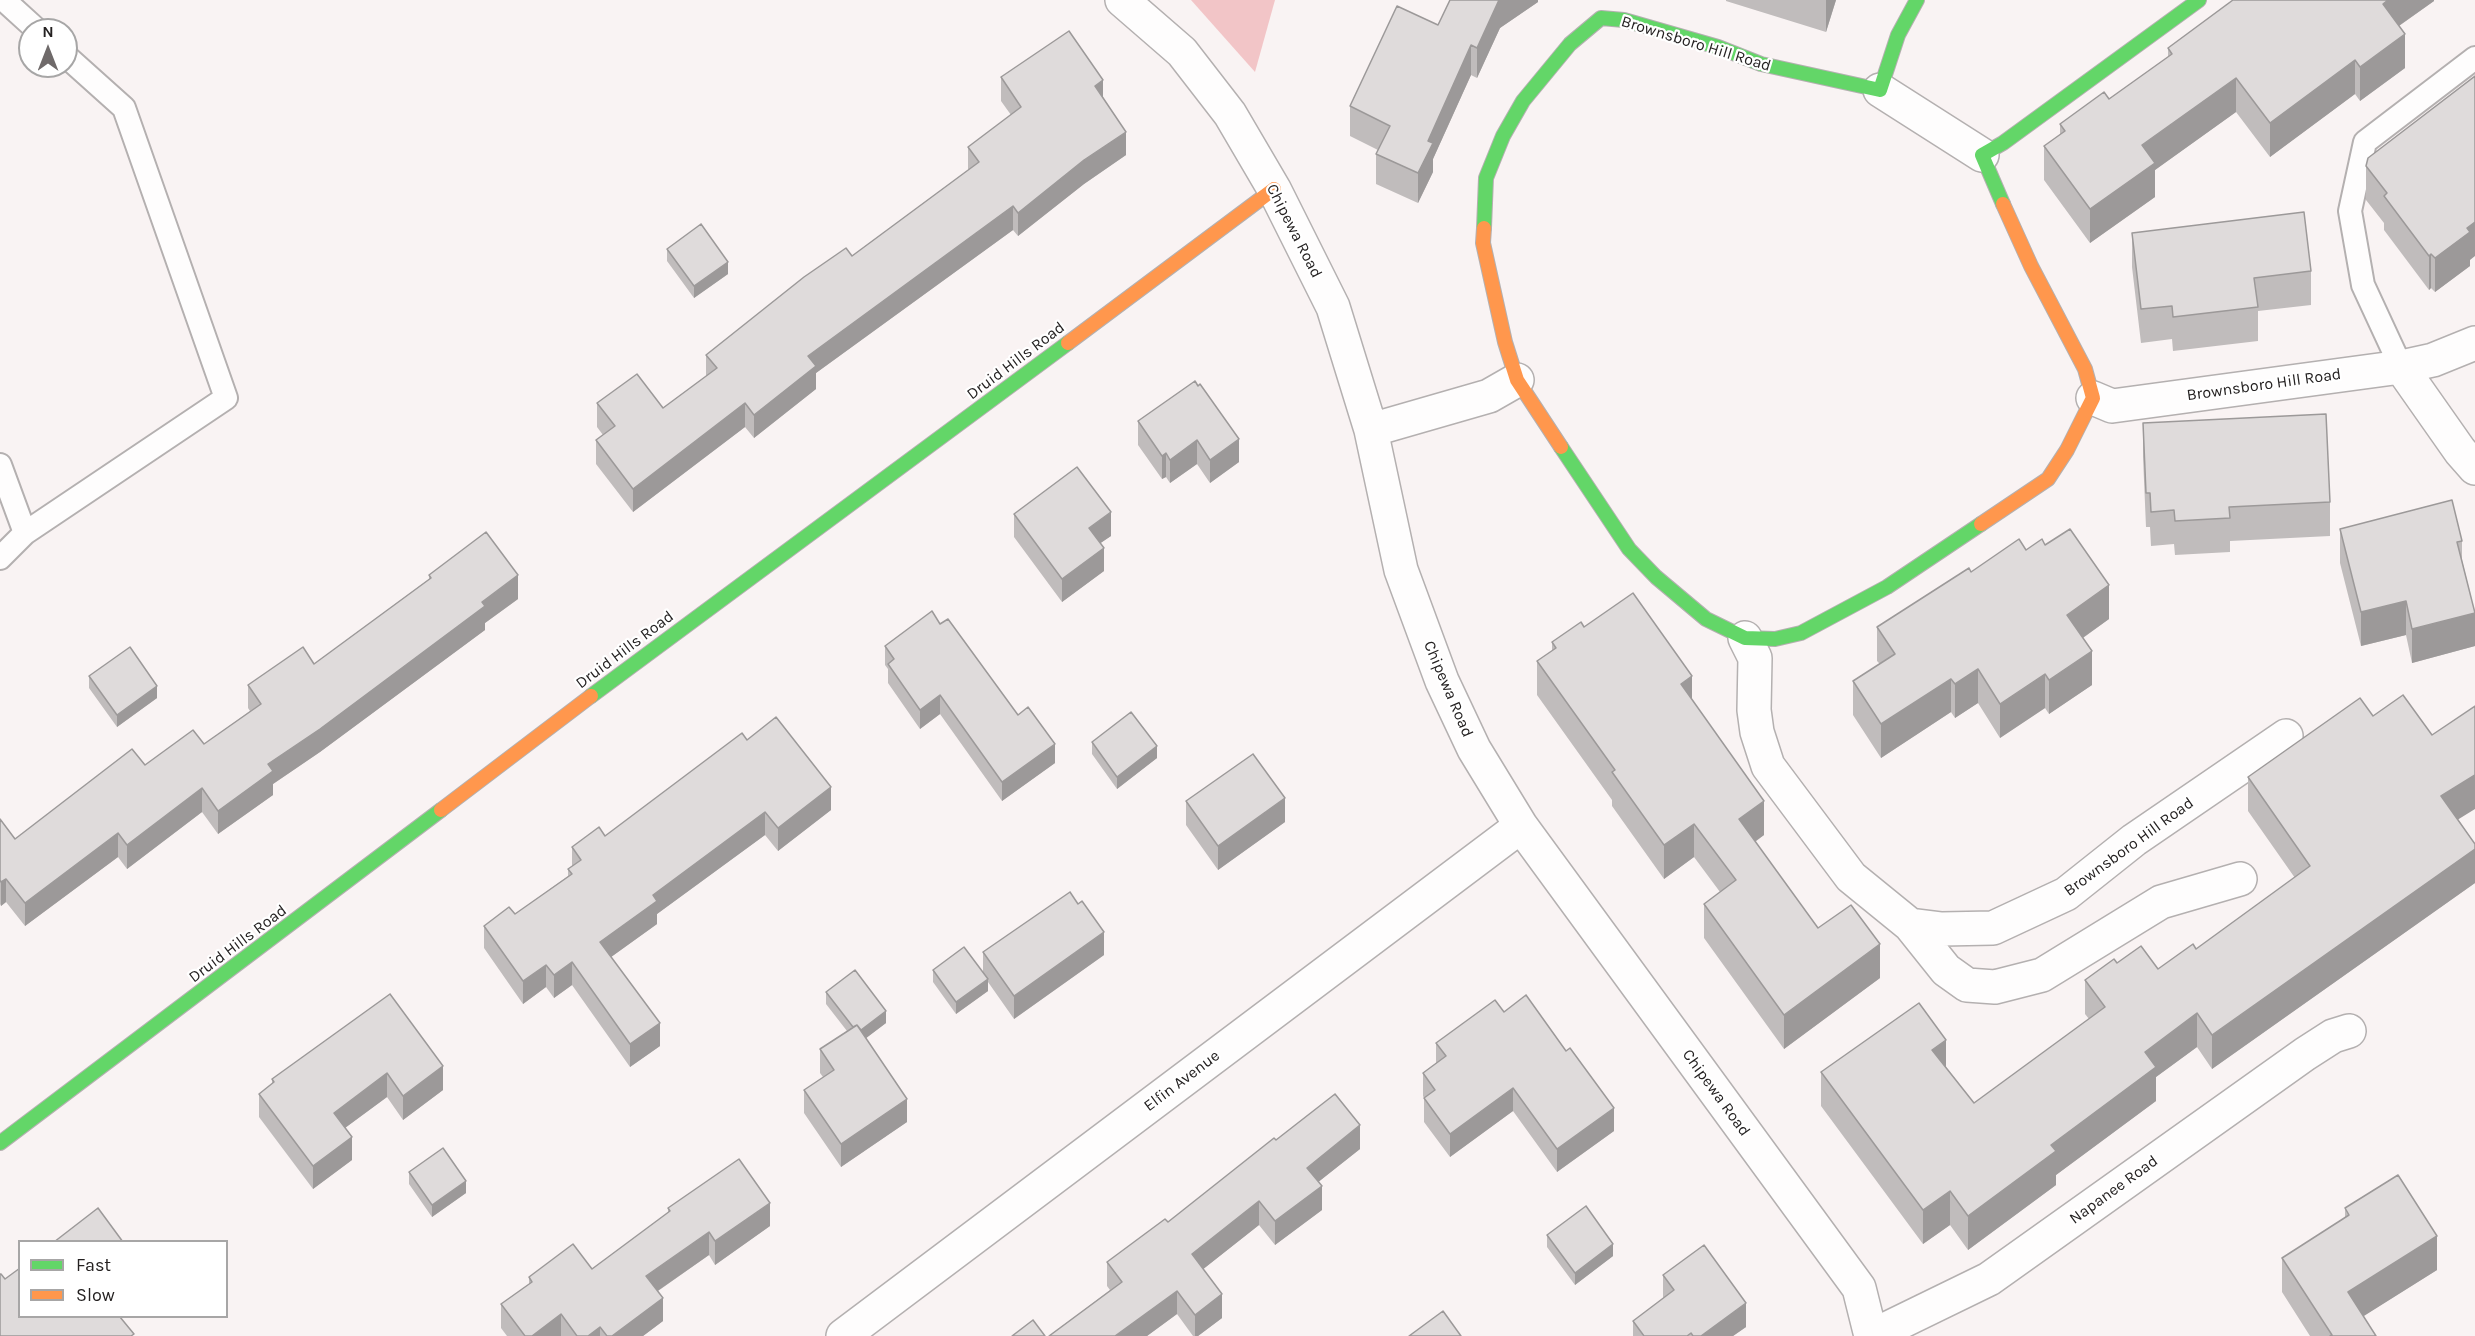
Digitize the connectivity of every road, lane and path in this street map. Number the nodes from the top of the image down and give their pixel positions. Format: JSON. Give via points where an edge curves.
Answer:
{"nodes":[{"id":1,"x":4,"y":0,"type":"edge"},
{"id":2,"x":1122,"y":0,"type":"edge"},
{"id":3,"x":1917,"y":0,"type":"edge"},
{"id":4,"x":2199,"y":0,"type":"edge"},
{"id":5,"x":1599,"y":9,"type":"edge"},
{"id":6,"x":24,"y":18,"type":"edge"},
{"id":7,"x":2475,"y":58,"type":"edge"},
{"id":8,"x":78,"y":67,"type":"edge"},
{"id":9,"x":1880,"y":90,"type":"junction"},
{"id":10,"x":1982,"y":155,"type":"junction"},
{"id":11,"x":1274,"y":189,"type":"junction"},
{"id":12,"x":2475,"y":343,"type":"edge"},
{"id":13,"x":2401,"y":367,"type":"junction"},
{"id":14,"x":1517,"y":380,"type":"junction"},
{"id":15,"x":2092,"y":398,"type":"junction"},
{"id":16,"x":1371,"y":430,"type":"junction"},
{"id":17,"x":0,"y":465,"type":"edge"},
{"id":18,"x":2475,"y":468,"type":"edge"},
{"id":19,"x":25,"y":533,"type":"junction"},
{"id":20,"x":0,"y":558,"type":"edge"},
{"id":21,"x":1745,"y":638,"type":"junction"},
{"id":22,"x":2286,"y":736,"type":"dead end"},
{"id":23,"x":1521,"y":826,"type":"junction"},
{"id":24,"x":2240,"y":879,"type":"dead end"},
{"id":25,"x":1910,"y":925,"type":"junction"},
{"id":26,"x":2349,"y":1031,"type":"dead end"},
{"id":27,"x":0,"y":1143,"type":"edge"},
{"id":28,"x":843,"y":1336,"type":"edge"},
{"id":29,"x":1872,"y":1336,"type":"edge"}],
"edges":[{"from":1,"to":6,"type":"lane"},
{"from":2,"to":11,"type":"street","name":"Chipewa Road","via":[[1182,52],[1230,114]]},
{"from":3,"to":9,"type":"street","via":[[1898,35]]},
{"from":4,"to":10,"type":"street","via":[[2004,143]]},
{"from":5,"to":9,"type":"street","name":"Brownsboro Hill Road","via":[[1761,64]]},
{"from":5,"to":14,"type":"street","name":"Brownsboro Hill Road","via":[[1523,101],[1486,178],[1482,243]]},
{"from":7,"to":13,"type":"lane","via":[[2365,142],[2350,211],[2363,285]]},
{"from":8,"to":19,"type":"lane","via":[[123,108],[226,398]]},
{"from":9,"to":10,"type":"street"},
{"from":10,"to":15,"type":"street","via":[[2031,266],[2085,369]]},
{"from":11,"to":16,"type":"street","name":"Chipewa Road","via":[[1333,308]]},
{"from":11,"to":27,"type":"street","name":"Druid Hills Road","via":[[584,701]]},
{"from":12,"to":13,"type":"street","name":"Brownsboro Hill Road","via":[[2433,360]]},
{"from":13,"to":15,"type":"street","name":"Brownsboro Hill Road","via":[[2112,406]]},
{"from":13,"to":18,"type":"street"},
{"from":14,"to":16,"type":"street","via":[[1489,396]]},
{"from":14,"to":21,"type":"street","name":"Brownsboro Hill Road","via":[[1629,549],[1706,619]]},
{"from":15,"to":21,"type":"street","name":"Brownsboro Hill Road","via":[[2048,479],[1887,587],[1811,628],[1776,639]]},
{"from":16,"to":23,"type":"street","name":"Chipewa Road","via":[[1401,570],[1434,658],[1474,749]]},
{"from":17,"to":19,"type":"lane"},
{"from":19,"to":20,"type":"lane"},
{"from":21,"to":25,"type":"street","via":[[1755,658],[1754,710],[1768,766],[1851,877]]},
{"from":22,"to":25,"type":"street","name":"Brownsboro Hill Road","via":[[2134,840],[2066,894],[1993,928]]},
{"from":23,"to":28,"type":"street","name":"Elfin Avenue"},
{"from":23,"to":29,"type":"street","name":"Chipewa Road","via":[[1859,1288]]},
{"from":24,"to":25,"type":"street","via":[[2162,902],[2042,975],[1995,987],[1967,985],[1946,970]]},
{"from":26,"to":29,"type":"street","name":"Napanee Road","via":[[2305,1054],[1989,1279]]}]}
